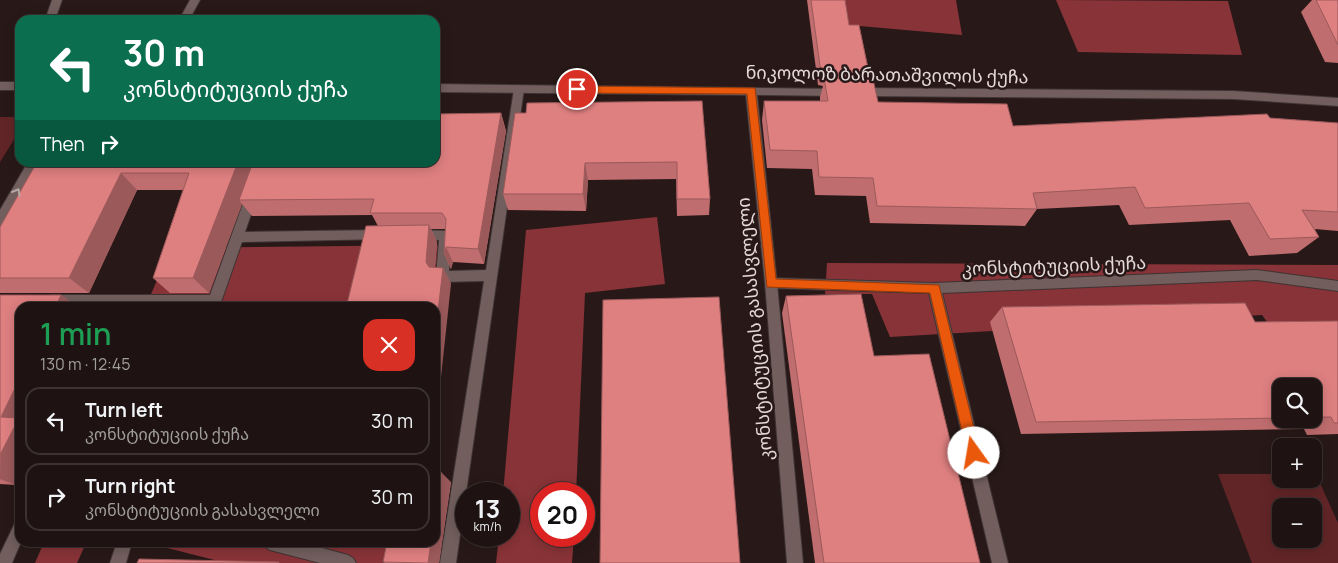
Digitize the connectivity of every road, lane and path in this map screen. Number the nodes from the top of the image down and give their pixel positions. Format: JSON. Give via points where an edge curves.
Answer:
{"nodes":[{"id":1,"x":57,"y":0,"type":"edge"},
{"id":2,"x":195,"y":0,"type":"edge"},
{"id":3,"x":52,"y":15,"type":"edge"},
{"id":4,"x":187,"y":15,"type":"edge"},
{"id":5,"x":0,"y":86,"type":"edge"},
{"id":6,"x":15,"y":86,"type":"edge"},
{"id":7,"x":440,"y":88,"type":"edge"},
{"id":8,"x":519,"y":88,"type":"junction"},
{"id":9,"x":751,"y":91,"type":"junction"},
{"id":10,"x":1338,"y":102,"type":"edge"},
{"id":11,"x":31,"y":167,"type":"edge"},
{"id":12,"x":262,"y":167,"type":"edge"},
{"id":13,"x":0,"y":221,"type":"edge"},
{"id":14,"x":236,"y":237,"type":"junction"},
{"id":15,"x":491,"y":275,"type":"junction"},
{"id":16,"x":771,"y":284,"type":"junction"},
{"id":17,"x":1338,"y":286,"type":"edge"},
{"id":18,"x":934,"y":288,"type":"junction"},
{"id":19,"x":37,"y":301,"type":"edge"},
{"id":20,"x":65,"y":302,"type":"edge"},
{"id":21,"x":214,"y":302,"type":"edge"},
{"id":22,"x":15,"y":539,"type":"edge"},
{"id":23,"x":123,"y":547,"type":"edge"},
{"id":24,"x":281,"y":547,"type":"edge"},
{"id":25,"x":302,"y":557,"type":"edge"},
{"id":26,"x":4,"y":563,"type":"edge"},
{"id":27,"x":118,"y":563,"type":"edge"},
{"id":28,"x":348,"y":563,"type":"edge"},
{"id":29,"x":448,"y":563,"type":"edge"},
{"id":30,"x":795,"y":563,"type":"edge"},
{"id":31,"x":1000,"y":563,"type":"edge"}],
"edges":[{"from":1,"to":3,"type":"street"},
{"from":2,"to":4,"type":"street"},
{"from":5,"to":6,"type":"street"},
{"from":7,"to":8,"type":"street","name":"ნიკოლოზ ბარათაშვილის ქუჩა"},
{"from":8,"to":9,"type":"street","name":"ნიკოლოზ ბარათაშვილის ქუჩა"},
{"from":8,"to":15,"type":"street"},
{"from":9,"to":10,"type":"street","name":"ნიკოლოზ ბარათაშვილის ქუჩა","via":[[1233,95]]},
{"from":9,"to":16,"type":"street","name":"კონსტიტუციის გასასვლელი"},
{"from":13,"to":11,"type":"street","one_way":true},
{"from":12,"to":14,"type":"street"},
{"from":14,"to":15,"type":"street","via":[[445,235],[442,276]]},
{"from":14,"to":21,"type":"street"},
{"from":15,"to":29,"type":"street"},
{"from":16,"to":18,"type":"street","name":"კონსტიტუციის ქუჩა"},
{"from":16,"to":30,"type":"street","name":"კონსტიტუციის გასასვლელი"},
{"from":17,"to":18,"type":"street","name":"კონსტიტუციის ქუჩა","via":[[1257,275]]},
{"from":18,"to":31,"type":"street"},
{"from":19,"to":20,"type":"street"},
{"from":22,"to":26,"type":"street"},
{"from":23,"to":27,"type":"street"},
{"from":24,"to":25,"type":"street"},
{"from":25,"to":28,"type":"street"}]}
